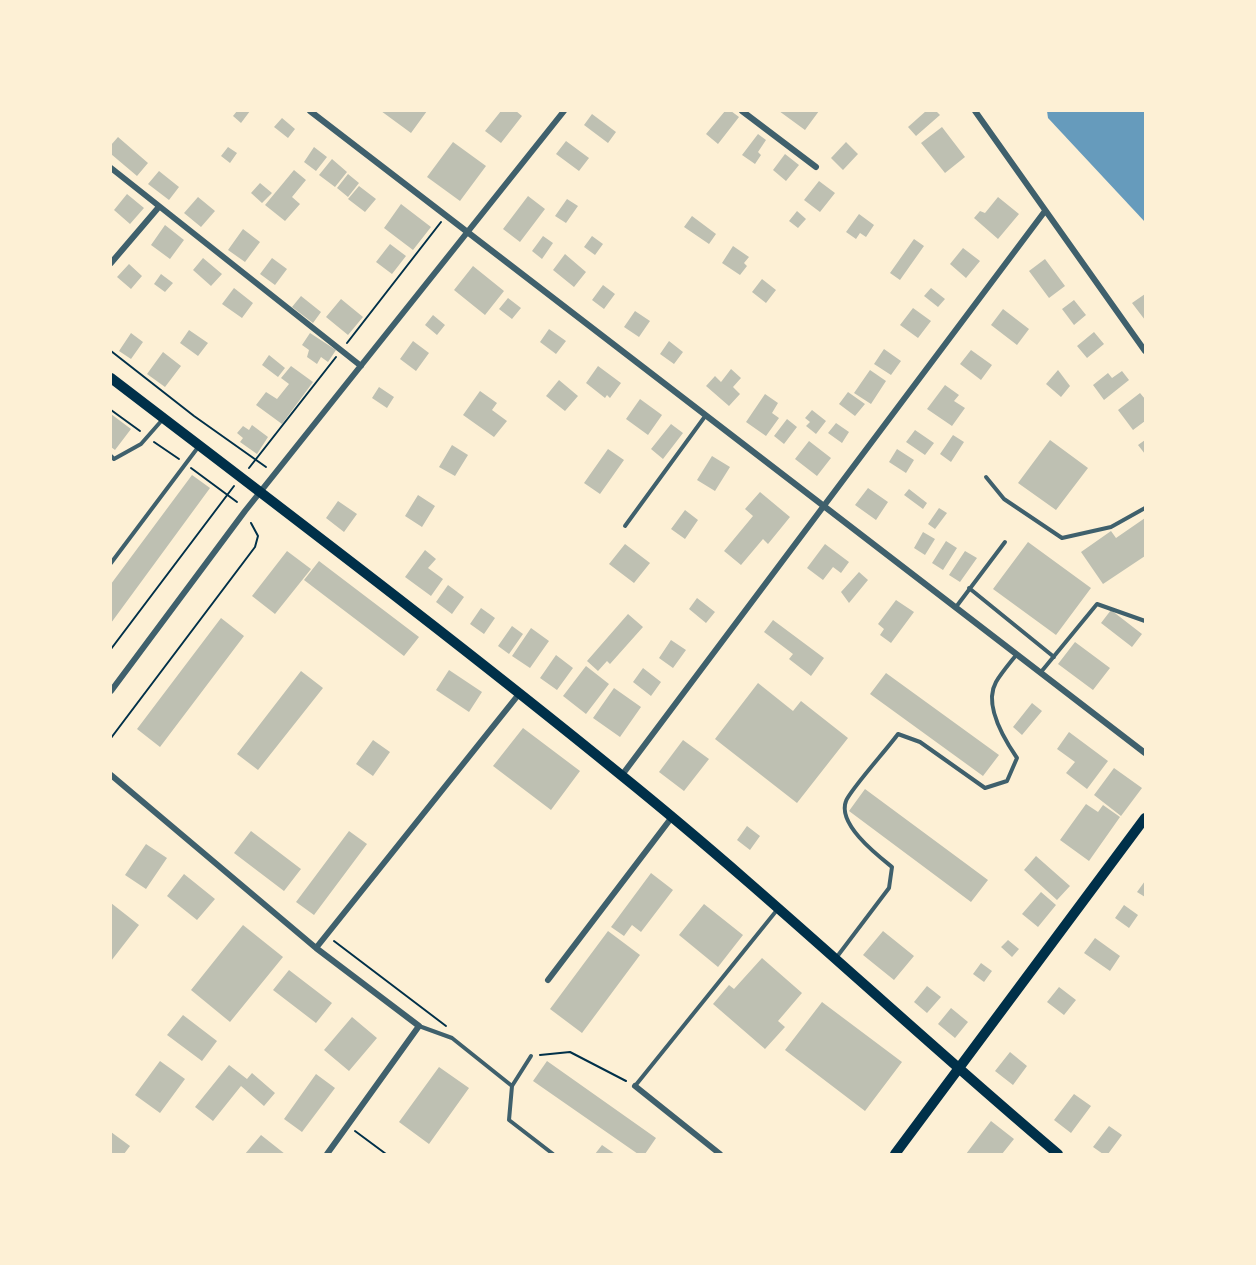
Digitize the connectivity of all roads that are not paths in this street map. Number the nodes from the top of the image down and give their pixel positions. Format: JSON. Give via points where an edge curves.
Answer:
{"nodes":[{"id":1,"x":310,"y":111,"type":"edge"},
{"id":2,"x":564,"y":111,"type":"edge"},
{"id":3,"x":742,"y":111,"type":"edge"},
{"id":4,"x":975,"y":111,"type":"edge"},
{"id":5,"x":816,"y":167,"type":"dead end"},
{"id":6,"x":111,"y":168,"type":"edge"},
{"id":7,"x":158,"y":208,"type":"junction"},
{"id":8,"x":1045,"y":211,"type":"junction"},
{"id":9,"x":468,"y":233,"type":"junction"},
{"id":10,"x":111,"y":263,"type":"edge"},
{"id":11,"x":1145,"y":351,"type":"edge"},
{"id":12,"x":361,"y":366,"type":"junction"},
{"id":13,"x":111,"y":378,"type":"edge"},
{"id":14,"x":706,"y":415,"type":"junction"},
{"id":15,"x":163,"y":418,"type":"junction"},
{"id":16,"x":200,"y":446,"type":"junction"},
{"id":17,"x":111,"y":456,"type":"edge"},
{"id":18,"x":986,"y":477,"type":"dead end"},
{"id":19,"x":260,"y":492,"type":"junction"},
{"id":20,"x":825,"y":507,"type":"junction"},
{"id":21,"x":1145,"y":508,"type":"edge"},
{"id":22,"x":625,"y":526,"type":"dead end"},
{"id":23,"x":1005,"y":542,"type":"dead end"},
{"id":24,"x":111,"y":564,"type":"edge"},
{"id":25,"x":969,"y":588,"type":"junction"},
{"id":26,"x":956,"y":608,"type":"junction"},
{"id":27,"x":1145,"y":621,"type":"edge"},
{"id":28,"x":1017,"y":654,"type":"junction"},
{"id":29,"x":1054,"y":657,"type":"junction"},
{"id":30,"x":1040,"y":673,"type":"junction"},
{"id":31,"x":111,"y":691,"type":"edge"},
{"id":32,"x":519,"y":694,"type":"junction"},
{"id":33,"x":1145,"y":753,"type":"edge"},
{"id":34,"x":622,"y":775,"type":"junction"},
{"id":35,"x":111,"y":776,"type":"edge"},
{"id":36,"x":672,"y":817,"type":"junction"},
{"id":37,"x":1145,"y":818,"type":"edge"},
{"id":38,"x":779,"y":907,"type":"junction"},
{"id":39,"x":316,"y":948,"type":"junction"},
{"id":40,"x":836,"y":959,"type":"junction"},
{"id":41,"x":548,"y":980,"type":"dead end"},
{"id":42,"x":419,"y":1026,"type":"junction"},
{"id":43,"x":531,"y":1056,"type":"road end"},
{"id":44,"x":958,"y":1070,"type":"junction"},
{"id":45,"x":512,"y":1086,"type":"junction"},
{"id":46,"x":635,"y":1086,"type":"joint"},
{"id":47,"x":327,"y":1154,"type":"edge"},
{"id":48,"x":553,"y":1154,"type":"edge"},
{"id":49,"x":720,"y":1154,"type":"edge"},
{"id":50,"x":895,"y":1154,"type":"edge"},
{"id":51,"x":1058,"y":1154,"type":"edge"}],
"edges":[{"from":1,"to":9,"type":"street"},
{"from":2,"to":9,"type":"street"},
{"from":3,"to":5,"type":"street"},
{"from":4,"to":8,"type":"street"},
{"from":6,"to":7,"type":"street"},
{"from":7,"to":10,"type":"street"},
{"from":7,"to":12,"type":"street"},
{"from":8,"to":11,"type":"street"},
{"from":8,"to":20,"type":"street"},
{"from":9,"to":12,"type":"street"},
{"from":9,"to":14,"type":"street"},
{"from":12,"to":19,"type":"street"},
{"from":13,"to":15,"type":"main road"},
{"from":14,"to":20,"type":"street"},
{"from":14,"to":22,"type":"lane"},
{"from":15,"to":16,"type":"main road"},
{"from":15,"to":17,"type":"lane","via":[[132,449],[114,459]]},
{"from":16,"to":19,"type":"main road"},
{"from":16,"to":24,"type":"lane"},
{"from":18,"to":21,"type":"lane","via":[[1004,499],[1062,538],[1112,527]]},
{"from":19,"to":31,"type":"street"},
{"from":19,"to":32,"type":"main road"},
{"from":20,"to":26,"type":"street"},
{"from":20,"to":34,"type":"street"},
{"from":23,"to":25,"type":"lane"},
{"from":25,"to":26,"type":"lane"},
{"from":25,"to":29,"type":"lane"},
{"from":26,"to":28,"type":"street"},
{"from":27,"to":29,"type":"lane","via":[[1096,604]]},
{"from":28,"to":30,"type":"street"},
{"from":28,"to":40,"type":"lane","via":[[995,684],[993,708],[1005,740],[1017,758],[1007,781],[985,788],[920,742],[898,734],[846,801],[846,817],[866,846],[892,867],[889,888]]},
{"from":29,"to":30,"type":"lane"},
{"from":30,"to":33,"type":"street"},
{"from":32,"to":34,"type":"main road"},
{"from":32,"to":39,"type":"street"},
{"from":34,"to":36,"type":"main road"},
{"from":35,"to":39,"type":"street"},
{"from":36,"to":38,"type":"main road"},
{"from":36,"to":41,"type":"street"},
{"from":37,"to":44,"type":"main road"},
{"from":38,"to":40,"type":"main road"},
{"from":38,"to":46,"type":"lane"},
{"from":39,"to":42,"type":"street"},
{"from":40,"to":44,"type":"main road"},
{"from":42,"to":45,"type":"lane","via":[[452,1038]]},
{"from":42,"to":47,"type":"street"},
{"from":43,"to":45,"type":"lane"},
{"from":44,"to":50,"type":"main road"},
{"from":44,"to":51,"type":"main road"},
{"from":45,"to":48,"type":"lane","via":[[510,1120]]},
{"from":46,"to":49,"type":"street"}]}
